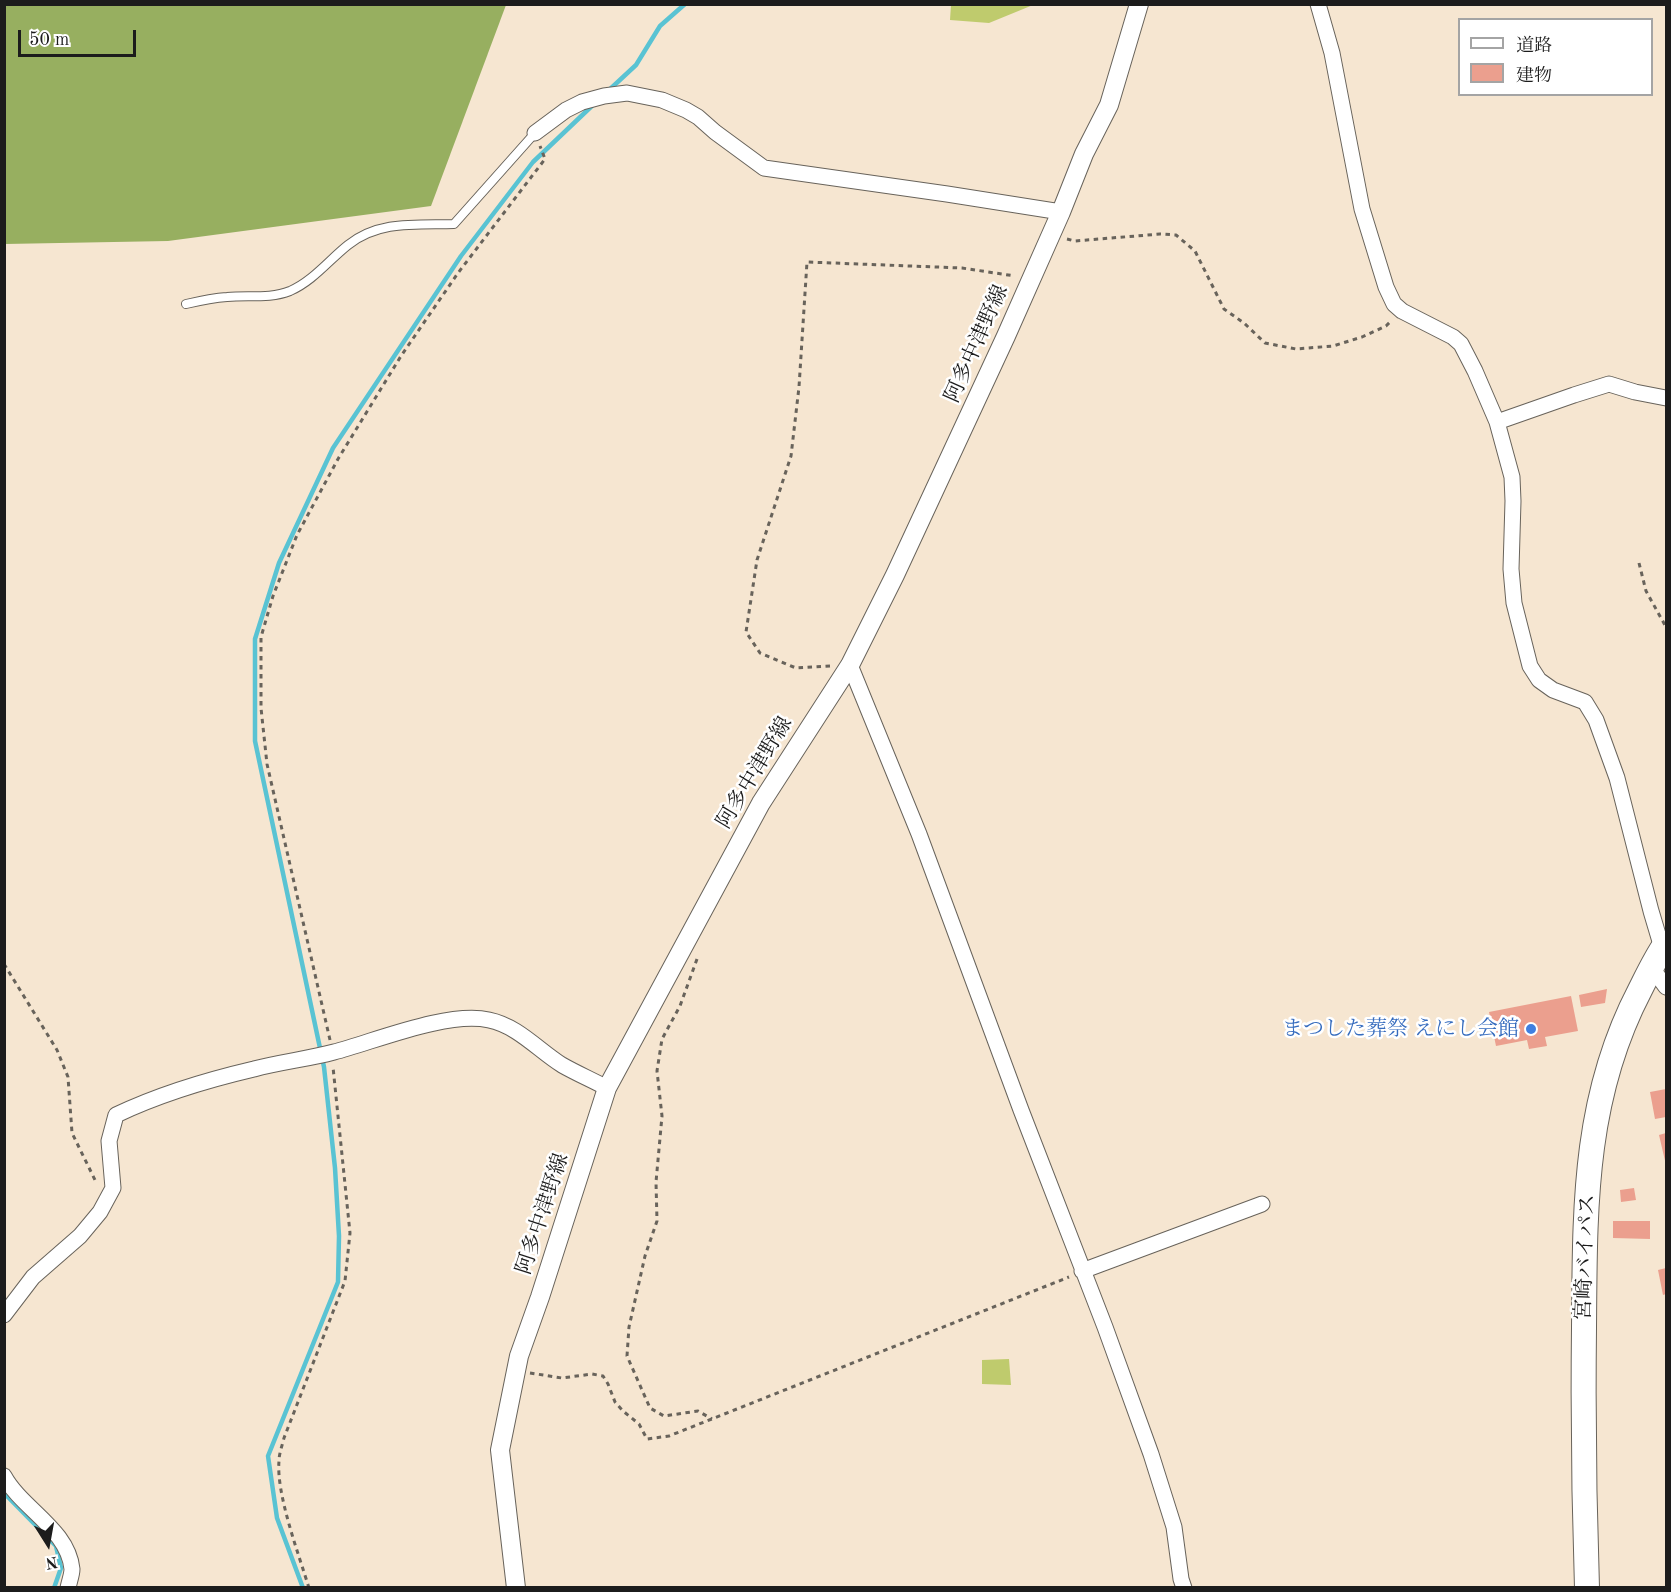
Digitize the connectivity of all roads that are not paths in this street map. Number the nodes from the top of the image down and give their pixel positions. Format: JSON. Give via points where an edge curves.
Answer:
{"nodes":[{"id":1,"x":1139,"y":4,"type":"edge"},
{"id":2,"x":1318,"y":4,"type":"edge"},
{"id":3,"x":535,"y":133,"type":"joint"},
{"id":4,"x":1061,"y":212,"type":"junction"},
{"id":5,"x":186,"y":304,"type":"dead end"},
{"id":6,"x":1666,"y":398,"type":"edge"},
{"id":7,"x":1497,"y":422,"type":"junction"},
{"id":8,"x":850,"y":665,"type":"junction"},
{"id":9,"x":1660,"y":953,"type":"edge"},
{"id":10,"x":1666,"y":987,"type":"edge"},
{"id":11,"x":607,"y":1088,"type":"junction"},
{"id":12,"x":1262,"y":1203,"type":"dead end"},
{"id":13,"x":1082,"y":1271,"type":"junction"},
{"id":14,"x":4,"y":1315,"type":"edge"},
{"id":15,"x":4,"y":1476,"type":"edge"},
{"id":16,"x":68,"y":1587,"type":"edge"},
{"id":17,"x":516,"y":1587,"type":"edge"},
{"id":18,"x":1184,"y":1587,"type":"edge"},
{"id":19,"x":1587,"y":1587,"type":"edge"}],
"edges":[{"from":1,"to":4,"type":"street","name":"阿多中津野線","via":[[1108,105]]},
{"from":2,"to":7,"type":"street","via":[[1332,53],[1362,209],[1390,296],[1402,311],[1461,344]]},
{"from":3,"to":4,"type":"street","via":[[582,102],[627,93],[686,110],[764,168]]},
{"from":3,"to":5,"type":"lane","via":[[454,224],[417,223],[374,230],[349,243],[291,291]]},
{"from":4,"to":8,"type":"street","name":"阿多中津野線","via":[[912,541]]},
{"from":6,"to":7,"type":"street","via":[[1609,384]]},
{"from":7,"to":9,"type":"street","via":[[1512,477],[1514,603],[1530,666],[1539,680],[1553,690],[1585,702],[1596,720],[1617,778]]},
{"from":8,"to":11,"type":"street","name":"阿多中津野線","via":[[761,803]]},
{"from":8,"to":13,"type":"street","via":[[919,834]]},
{"from":9,"to":10,"type":"street"},
{"from":9,"to":19,"type":"highway","name":"宮崎バイパス","via":[[1628,1012],[1608,1065],[1590,1152],[1583,1348]]},
{"from":11,"to":14,"type":"street","via":[[562,1065],[502,1023],[457,1019],[166,1094],[116,1115],[109,1141],[113,1188],[100,1212],[80,1236],[33,1277]]},
{"from":11,"to":17,"type":"street","name":"阿多中津野線","via":[[514,1371],[500,1450]]},
{"from":12,"to":13,"type":"street"},
{"from":13,"to":18,"type":"street","via":[[1151,1454],[1174,1527]]},
{"from":15,"to":16,"type":"street","via":[[12,1490],[63,1542],[72,1570]]}]}
